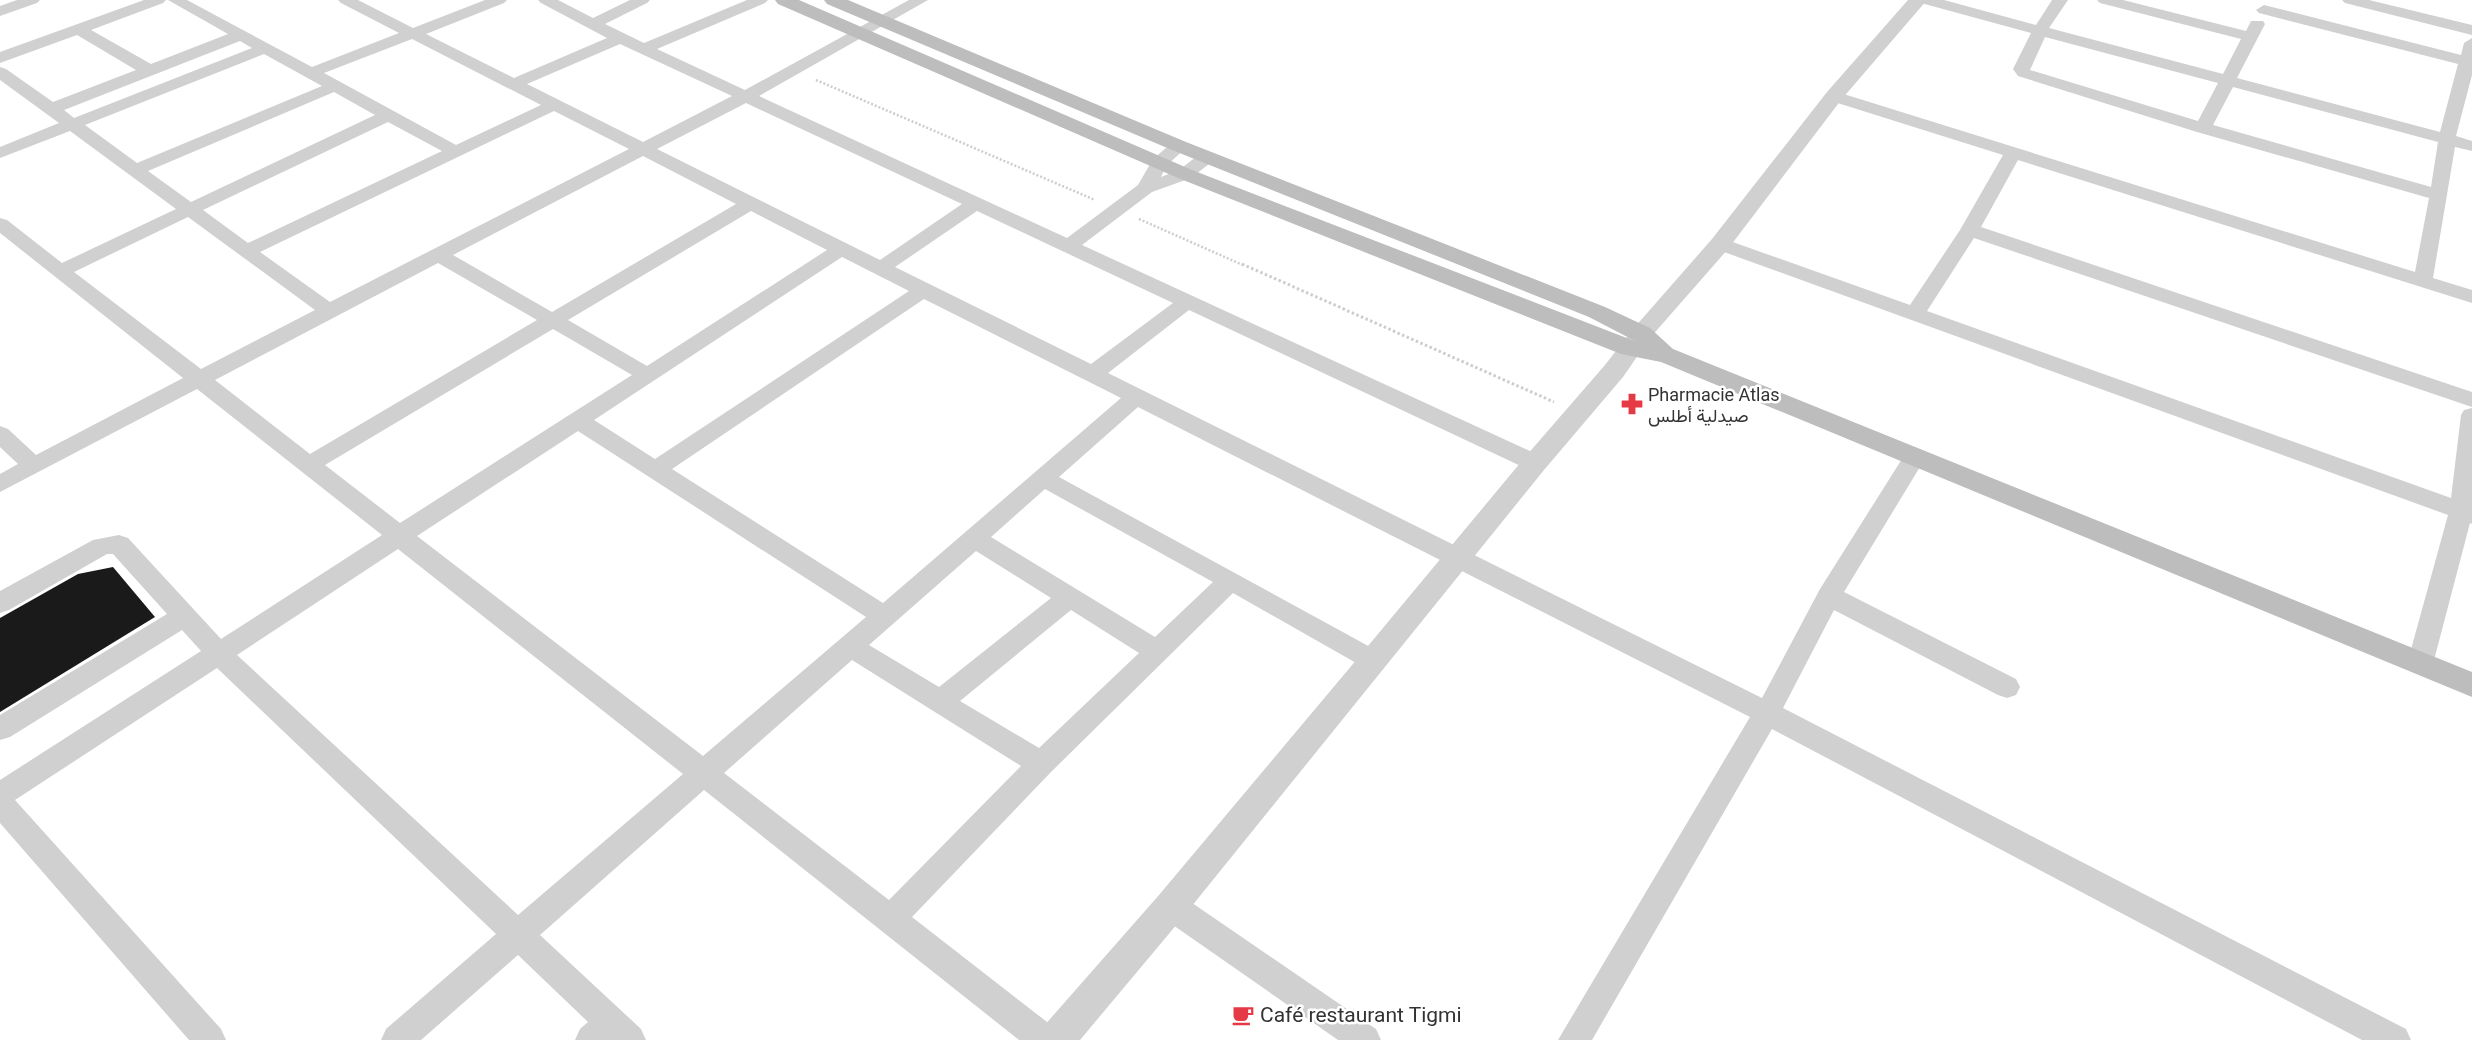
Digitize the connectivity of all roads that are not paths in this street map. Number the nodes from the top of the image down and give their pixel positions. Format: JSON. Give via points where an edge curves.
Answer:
{"nodes":[{"id":1,"x":32,"y":0,"type":"edge"},
{"id":2,"x":158,"y":0,"type":"edge"},
{"id":3,"x":176,"y":0,"type":"edge"},
{"id":4,"x":382,"y":0,"type":"edge"},
{"id":5,"x":499,"y":0,"type":"edge"},
{"id":6,"x":546,"y":0,"type":"edge"},
{"id":7,"x":642,"y":0,"type":"edge"},
{"id":8,"x":760,"y":0,"type":"edge"},
{"id":9,"x":784,"y":0,"type":"edge"},
{"id":10,"x":832,"y":0,"type":"edge"},
{"id":11,"x":920,"y":0,"type":"edge"},
{"id":12,"x":1918,"y":0,"type":"edge"},
{"id":13,"x":1926,"y":0,"type":"edge"},
{"id":14,"x":2060,"y":0,"type":"edge"},
{"id":15,"x":2105,"y":0,"type":"edge"},
{"id":16,"x":2350,"y":0,"type":"edge"},
{"id":17,"x":354,"y":4,"type":"edge"},
{"id":18,"x":2266,"y":5,"type":"edge"},
{"id":19,"x":0,"y":11,"type":"edge"},
{"id":20,"x":883,"y":20,"type":"junction"},
{"id":21,"x":592,"y":25,"type":"junction"},
{"id":22,"x":79,"y":30,"type":"junction"},
{"id":23,"x":2040,"y":30,"type":"junction"},
{"id":24,"x":2472,"y":30,"type":"edge"},
{"id":25,"x":860,"y":32,"type":"junction"},
{"id":26,"x":412,"y":33,"type":"junction"},
{"id":27,"x":241,"y":35,"type":"junction"},
{"id":28,"x":2252,"y":37,"type":"junction"},
{"id":29,"x":620,"y":38,"type":"junction"},
{"id":30,"x":2472,"y":43,"type":"edge"},
{"id":31,"x":265,"y":48,"type":"junction"},
{"id":32,"x":644,"y":49,"type":"junction"},
{"id":33,"x":0,"y":58,"type":"edge"},
{"id":34,"x":2470,"y":63,"type":"edge"},
{"id":35,"x":150,"y":71,"type":"junction"},
{"id":36,"x":0,"y":72,"type":"edge"},
{"id":37,"x":310,"y":73,"type":"junction"},
{"id":38,"x":2228,"y":79,"type":"junction"},
{"id":39,"x":514,"y":84,"type":"junction"},
{"id":40,"x":335,"y":86,"type":"junction"},
{"id":41,"x":746,"y":96,"type":"junction"},
{"id":42,"x":1834,"y":96,"type":"junction"},
{"id":43,"x":554,"y":105,"type":"junction"},
{"id":44,"x":50,"y":109,"type":"junction"},
{"id":45,"x":388,"y":115,"type":"junction"},
{"id":46,"x":73,"y":125,"type":"junction"},
{"id":47,"x":2203,"y":128,"type":"junction"},
{"id":48,"x":2446,"y":139,"type":"junction"},
{"id":49,"x":1179,"y":146,"type":"junction"},
{"id":50,"x":2472,"y":146,"type":"edge"},
{"id":51,"x":643,"y":149,"type":"junction"},
{"id":52,"x":457,"y":152,"type":"junction"},
{"id":53,"x":2013,"y":152,"type":"junction"},
{"id":54,"x":0,"y":153,"type":"edge"},
{"id":55,"x":1207,"y":157,"type":"junction"},
{"id":56,"x":1159,"y":163,"type":"junction"},
{"id":57,"x":135,"y":170,"type":"junction"},
{"id":58,"x":1185,"y":174,"type":"junction"},
{"id":59,"x":1146,"y":188,"type":"junction"},
{"id":60,"x":2440,"y":195,"type":"junction"},
{"id":61,"x":752,"y":203,"type":"junction"},
{"id":62,"x":976,"y":203,"type":"junction"},
{"id":63,"x":187,"y":208,"type":"junction"},
{"id":64,"x":0,"y":224,"type":"edge"},
{"id":65,"x":1970,"y":230,"type":"junction"},
{"id":66,"x":1720,"y":244,"type":"junction"},
{"id":67,"x":1068,"y":246,"type":"junction"},
{"id":68,"x":842,"y":249,"type":"junction"},
{"id":69,"x":246,"y":251,"type":"junction"},
{"id":70,"x":439,"y":255,"type":"junction"},
{"id":71,"x":881,"y":268,"type":"junction"},
{"id":72,"x":60,"y":271,"type":"junction"},
{"id":73,"x":2423,"y":281,"type":"junction"},
{"id":74,"x":924,"y":290,"type":"junction"},
{"id":75,"x":2472,"y":297,"type":"edge"},
{"id":76,"x":1187,"y":302,"type":"junction"},
{"id":77,"x":329,"y":311,"type":"junction"},
{"id":78,"x":1915,"y":314,"type":"junction"},
{"id":79,"x":551,"y":320,"type":"junction"},
{"id":80,"x":1636,"y":341,"type":"junction"},
{"id":81,"x":1092,"y":374,"type":"junction"},
{"id":82,"x":647,"y":375,"type":"junction"},
{"id":83,"x":200,"y":380,"type":"junction"},
{"id":84,"x":1136,"y":397,"type":"junction"},
{"id":85,"x":2472,"y":400,"type":"edge"},
{"id":86,"x":2472,"y":415,"type":"edge"},
{"id":87,"x":578,"y":420,"type":"junction"},
{"id":88,"x":0,"y":434,"type":"edge"},
{"id":89,"x":1915,"y":456,"type":"junction"},
{"id":90,"x":1535,"y":463,"type":"junction"},
{"id":91,"x":308,"y":464,"type":"junction"},
{"id":92,"x":34,"y":466,"type":"junction"},
{"id":93,"x":656,"y":470,"type":"junction"},
{"id":94,"x":1043,"y":478,"type":"junction"},
{"id":95,"x":0,"y":484,"type":"edge"},
{"id":96,"x":2466,"y":513,"type":"edge"},
{"id":97,"x":399,"y":536,"type":"junction"},
{"id":98,"x":974,"y":538,"type":"junction"},
{"id":99,"x":1459,"y":558,"type":"junction"},
{"id":100,"x":1231,"y":580,"type":"junction"},
{"id":101,"x":1070,"y":596,"type":"junction"},
{"id":102,"x":1829,"y":596,"type":"junction"},
{"id":103,"x":0,"y":604,"type":"edge"},
{"id":104,"x":184,"y":616,"type":"junction"},
{"id":105,"x":884,"y":616,"type":"junction"},
{"id":106,"x":850,"y":646,"type":"junction"},
{"id":107,"x":1157,"y":650,"type":"junction"},
{"id":108,"x":218,"y":653,"type":"junction"},
{"id":109,"x":1374,"y":662,"type":"junction"},
{"id":110,"x":2420,"y":664,"type":"junction"},
{"id":111,"x":2472,"y":685,"type":"edge"},
{"id":112,"x":2007,"y":687,"type":"dead end"},
{"id":113,"x":941,"y":701,"type":"junction"},
{"id":114,"x":1767,"y":713,"type":"junction"},
{"id":115,"x":0,"y":729,"type":"edge"},
{"id":116,"x":1041,"y":764,"type":"junction"},
{"id":117,"x":704,"y":773,"type":"junction"},
{"id":118,"x":0,"y":795,"type":"edge"},
{"id":119,"x":0,"y":803,"type":"edge"},
{"id":120,"x":1171,"y":906,"type":"junction"},
{"id":121,"x":890,"y":919,"type":"junction"},
{"id":122,"x":518,"y":934,"type":"junction"},
{"id":123,"x":611,"y":1034,"type":"edge"},
{"id":124,"x":210,"y":1040,"type":"edge"},
{"id":125,"x":397,"y":1040,"type":"edge"},
{"id":126,"x":1045,"y":1040,"type":"edge"},
{"id":127,"x":1056,"y":1040,"type":"edge"},
{"id":128,"x":1365,"y":1040,"type":"edge"},
{"id":129,"x":1574,"y":1040,"type":"edge"},
{"id":130,"x":2395,"y":1040,"type":"edge"}],
"edges":[{"from":1,"to":19,"type":"street"},
{"from":2,"to":22,"type":"street"},
{"from":3,"to":27,"type":"street"},
{"from":4,"to":17,"type":"street"},
{"from":5,"to":26,"type":"street"},
{"from":6,"to":21,"type":"street"},
{"from":7,"to":21,"type":"street"},
{"from":8,"to":32,"type":"street"},
{"from":9,"to":25,"type":"main road"},
{"from":10,"to":20,"type":"main road"},
{"from":11,"to":20,"type":"street"},
{"from":12,"to":42,"type":"street"},
{"from":13,"to":23,"type":"street"},
{"from":14,"to":23,"type":"street"},
{"from":15,"to":28,"type":"street"},
{"from":16,"to":24,"type":"street"},
{"from":17,"to":26,"type":"street"},
{"from":18,"to":28,"type":"street"},
{"from":18,"to":34,"type":"street"},
{"from":20,"to":25,"type":"street"},
{"from":20,"to":49,"type":"main road"},
{"from":21,"to":29,"type":"street"},
{"from":22,"to":33,"type":"street"},
{"from":22,"to":35,"type":"street"},
{"from":23,"to":38,"type":"street"},
{"from":23,"to":47,"type":"street","via":[[2022,72]]},
{"from":25,"to":41,"type":"street"},
{"from":25,"to":56,"type":"main road"},
{"from":26,"to":37,"type":"street"},
{"from":26,"to":39,"type":"street"},
{"from":27,"to":31,"type":"street"},
{"from":27,"to":35,"type":"street"},
{"from":28,"to":38,"type":"street"},
{"from":29,"to":32,"type":"street"},
{"from":29,"to":39,"type":"street"},
{"from":30,"to":34,"type":"street"},
{"from":31,"to":37,"type":"street"},
{"from":31,"to":46,"type":"street"},
{"from":32,"to":41,"type":"street"},
{"from":34,"to":48,"type":"street"},
{"from":35,"to":44,"type":"street"},
{"from":36,"to":44,"type":"street"},
{"from":37,"to":40,"type":"street"},
{"from":38,"to":47,"type":"street"},
{"from":38,"to":48,"type":"street"},
{"from":39,"to":43,"type":"street"},
{"from":40,"to":45,"type":"street"},
{"from":40,"to":57,"type":"street"},
{"from":41,"to":51,"type":"street"},
{"from":41,"to":62,"type":"street"},
{"from":42,"to":53,"type":"street"},
{"from":42,"to":66,"type":"street"},
{"from":43,"to":51,"type":"street"},
{"from":43,"to":52,"type":"street"},
{"from":44,"to":46,"type":"street"},
{"from":45,"to":52,"type":"street"},
{"from":45,"to":63,"type":"street"},
{"from":46,"to":54,"type":"street"},
{"from":46,"to":57,"type":"street"},
{"from":47,"to":60,"type":"street"},
{"from":48,"to":50,"type":"street"},
{"from":48,"to":60,"type":"street"},
{"from":49,"to":55,"type":"main road"},
{"from":49,"to":56,"type":"street"},
{"from":51,"to":61,"type":"street"},
{"from":51,"to":70,"type":"street"},
{"from":52,"to":69,"type":"street"},
{"from":53,"to":65,"type":"street"},
{"from":53,"to":73,"type":"street"},
{"from":55,"to":58,"type":"street"},
{"from":55,"to":80,"type":"main road","via":[[1587,309]]},
{"from":56,"to":58,"type":"main road"},
{"from":56,"to":59,"type":"street"},
{"from":57,"to":63,"type":"street"},
{"from":58,"to":59,"type":"street"},
{"from":58,"to":80,"type":"main road"},
{"from":59,"to":67,"type":"street"},
{"from":60,"to":73,"type":"street"},
{"from":61,"to":68,"type":"street"},
{"from":61,"to":79,"type":"street"},
{"from":62,"to":67,"type":"street"},
{"from":62,"to":71,"type":"street"},
{"from":63,"to":69,"type":"street"},
{"from":63,"to":72,"type":"street"},
{"from":64,"to":72,"type":"street"},
{"from":65,"to":78,"type":"street"},
{"from":65,"to":85,"type":"street"},
{"from":66,"to":78,"type":"street"},
{"from":66,"to":80,"type":"street"},
{"from":67,"to":76,"type":"street"},
{"from":68,"to":71,"type":"street"},
{"from":68,"to":82,"type":"street"},
{"from":69,"to":77,"type":"street"},
{"from":70,"to":77,"type":"street"},
{"from":70,"to":79,"type":"street"},
{"from":71,"to":74,"type":"street"},
{"from":72,"to":83,"type":"street"},
{"from":73,"to":75,"type":"street"},
{"from":74,"to":81,"type":"street"},
{"from":74,"to":93,"type":"street"},
{"from":76,"to":81,"type":"street"},
{"from":76,"to":90,"type":"street"},
{"from":77,"to":83,"type":"street"},
{"from":78,"to":96,"type":"street"},
{"from":79,"to":82,"type":"street"},
{"from":79,"to":91,"type":"street"},
{"from":80,"to":89,"type":"main road"},
{"from":80,"to":90,"type":"street"},
{"from":81,"to":84,"type":"street"},
{"from":82,"to":87,"type":"street"},
{"from":83,"to":91,"type":"street"},
{"from":83,"to":92,"type":"street"},
{"from":84,"to":94,"type":"street"},
{"from":84,"to":99,"type":"street"},
{"from":86,"to":96,"type":"street"},
{"from":87,"to":93,"type":"street"},
{"from":87,"to":97,"type":"street"},
{"from":88,"to":92,"type":"street"},
{"from":89,"to":102,"type":"street"},
{"from":89,"to":110,"type":"main road"},
{"from":90,"to":99,"type":"street"},
{"from":91,"to":97,"type":"street"},
{"from":92,"to":95,"type":"street"},
{"from":93,"to":105,"type":"street"},
{"from":94,"to":98,"type":"street"},
{"from":94,"to":100,"type":"street"},
{"from":96,"to":110,"type":"street"},
{"from":97,"to":108,"type":"street"},
{"from":97,"to":117,"type":"street"},
{"from":98,"to":101,"type":"street"},
{"from":98,"to":105,"type":"street"},
{"from":99,"to":109,"type":"street"},
{"from":99,"to":114,"type":"street"},
{"from":100,"to":107,"type":"street"},
{"from":100,"to":109,"type":"street"},
{"from":101,"to":107,"type":"street"},
{"from":101,"to":113,"type":"street"},
{"from":102,"to":112,"type":"street"},
{"from":102,"to":114,"type":"street"},
{"from":103,"to":104,"type":"street","via":[[112,543],[119,544]]},
{"from":104,"to":108,"type":"street"},
{"from":104,"to":115,"type":"street"},
{"from":105,"to":106,"type":"street"},
{"from":106,"to":113,"type":"street"},
{"from":106,"to":117,"type":"street"},
{"from":107,"to":116,"type":"street"},
{"from":108,"to":118,"type":"street"},
{"from":108,"to":122,"type":"street"},
{"from":109,"to":120,"type":"street"},
{"from":110,"to":111,"type":"main road"},
{"from":113,"to":116,"type":"street"},
{"from":114,"to":129,"type":"street"},
{"from":114,"to":130,"type":"street"},
{"from":116,"to":121,"type":"street"},
{"from":117,"to":121,"type":"street"},
{"from":117,"to":122,"type":"street"},
{"from":119,"to":124,"type":"street"},
{"from":120,"to":127,"type":"street"},
{"from":120,"to":128,"type":"street"},
{"from":121,"to":126,"type":"street"},
{"from":122,"to":123,"type":"street"},
{"from":122,"to":125,"type":"street"}]}
